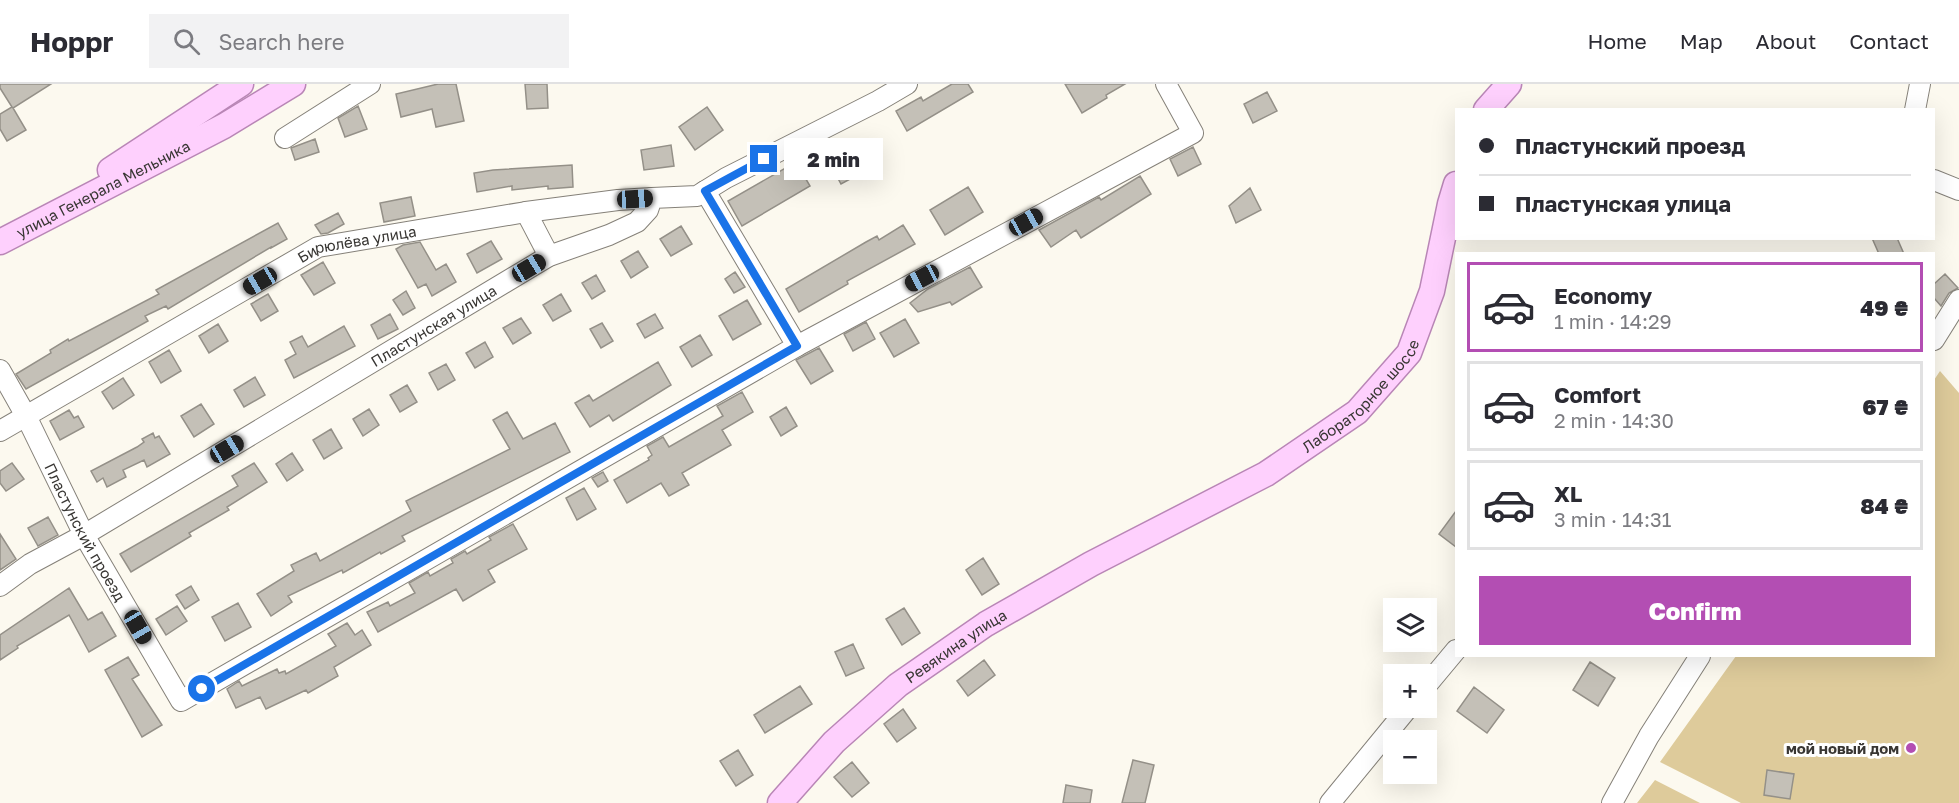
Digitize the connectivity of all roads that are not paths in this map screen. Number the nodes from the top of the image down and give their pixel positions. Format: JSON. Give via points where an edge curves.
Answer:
{"nodes":[{"id":1,"x":241,"y":84,"type":"edge"},
{"id":2,"x":293,"y":84,"type":"edge"},
{"id":3,"x":370,"y":84,"type":"edge"},
{"id":4,"x":907,"y":84,"type":"edge"},
{"id":5,"x":1166,"y":84,"type":"edge"},
{"id":6,"x":1509,"y":84,"type":"edge"},
{"id":7,"x":1920,"y":84,"type":"edge"},
{"id":8,"x":1488,"y":108,"type":"edge"},
{"id":9,"x":1915,"y":108,"type":"edge"},
{"id":10,"x":285,"y":138,"type":"dead end"},
{"id":11,"x":1935,"y":180,"type":"edge"},
{"id":12,"x":1455,"y":187,"type":"edge"},
{"id":13,"x":1959,"y":190,"type":"edge"},
{"id":14,"x":705,"y":191,"type":"junction"},
{"id":15,"x":652,"y":198,"type":"junction"},
{"id":16,"x":526,"y":212,"type":"junction"},
{"id":17,"x":9,"y":237,"type":"edge"},
{"id":18,"x":549,"y":256,"type":"junction"},
{"id":19,"x":1959,"y":300,"type":"edge"},
{"id":20,"x":1935,"y":338,"type":"edge"},
{"id":21,"x":797,"y":346,"type":"junction"},
{"id":22,"x":0,"y":370,"type":"edge"},
{"id":23,"x":26,"y":416,"type":"junction"},
{"id":24,"x":0,"y":431,"type":"edge"},
{"id":25,"x":1161,"y":530,"type":"joint"},
{"id":26,"x":84,"y":535,"type":"junction"},
{"id":27,"x":0,"y":586,"type":"edge"},
{"id":28,"x":1455,"y":651,"type":"edge"},
{"id":29,"x":1699,"y":657,"type":"edge"},
{"id":30,"x":1437,"y":673,"type":"edge"},
{"id":31,"x":1400,"y":718,"type":"edge"},
{"id":32,"x":780,"y":803,"type":"edge"},
{"id":33,"x":1330,"y":803,"type":"edge"},
{"id":34,"x":1612,"y":803,"type":"edge"}],
"edges":[{"from":1,"to":17,"type":"main road","name":"улица Генерала Мельника"},
{"from":2,"to":17,"type":"main road","name":"улица Генерала Мельника","via":[[224,126]]},
{"from":3,"to":10,"type":"street"},
{"from":4,"to":14,"type":"street"},
{"from":5,"to":21,"type":"street","via":[[1193,133]]},
{"from":6,"to":8,"type":"main road"},
{"from":7,"to":9,"type":"street"},
{"from":11,"to":13,"type":"street"},
{"from":12,"to":25,"type":"main road","name":"Лабораторное шоссе","via":[[1432,291],[1409,353],[1357,412],[1266,474]]},
{"from":14,"to":15,"type":"street","via":[[697,196]]},
{"from":14,"to":21,"type":"street"},
{"from":15,"to":16,"type":"street","name":"Бирюлёва улица"},
{"from":15,"to":18,"type":"street","name":"Пластунская улица","via":[[637,222]]},
{"from":16,"to":18,"type":"street"},
{"from":16,"to":23,"type":"street","name":"Бирюлёва улица","via":[[318,247]]},
{"from":18,"to":26,"type":"street","name":"Пластунская улица"},
{"from":19,"to":20,"type":"street"},
{"from":21,"to":26,"type":"street","name":"Пластунский проезд","via":[[181,701]]},
{"from":22,"to":23,"type":"street","name":"Пластунский проезд"},
{"from":23,"to":24,"type":"street","name":"Бирюлёва улица"},
{"from":23,"to":26,"type":"street","name":"Пластунский проезд"},
{"from":25,"to":32,"type":"main road","name":"Ревякина улица","via":[[1091,564],[987,624],[898,685],[834,742]]},
{"from":26,"to":27,"type":"street","name":"Пластунская улица","via":[[30,564]]},
{"from":28,"to":30,"type":"street"},
{"from":29,"to":34,"type":"street"},
{"from":31,"to":33,"type":"street"}]}
